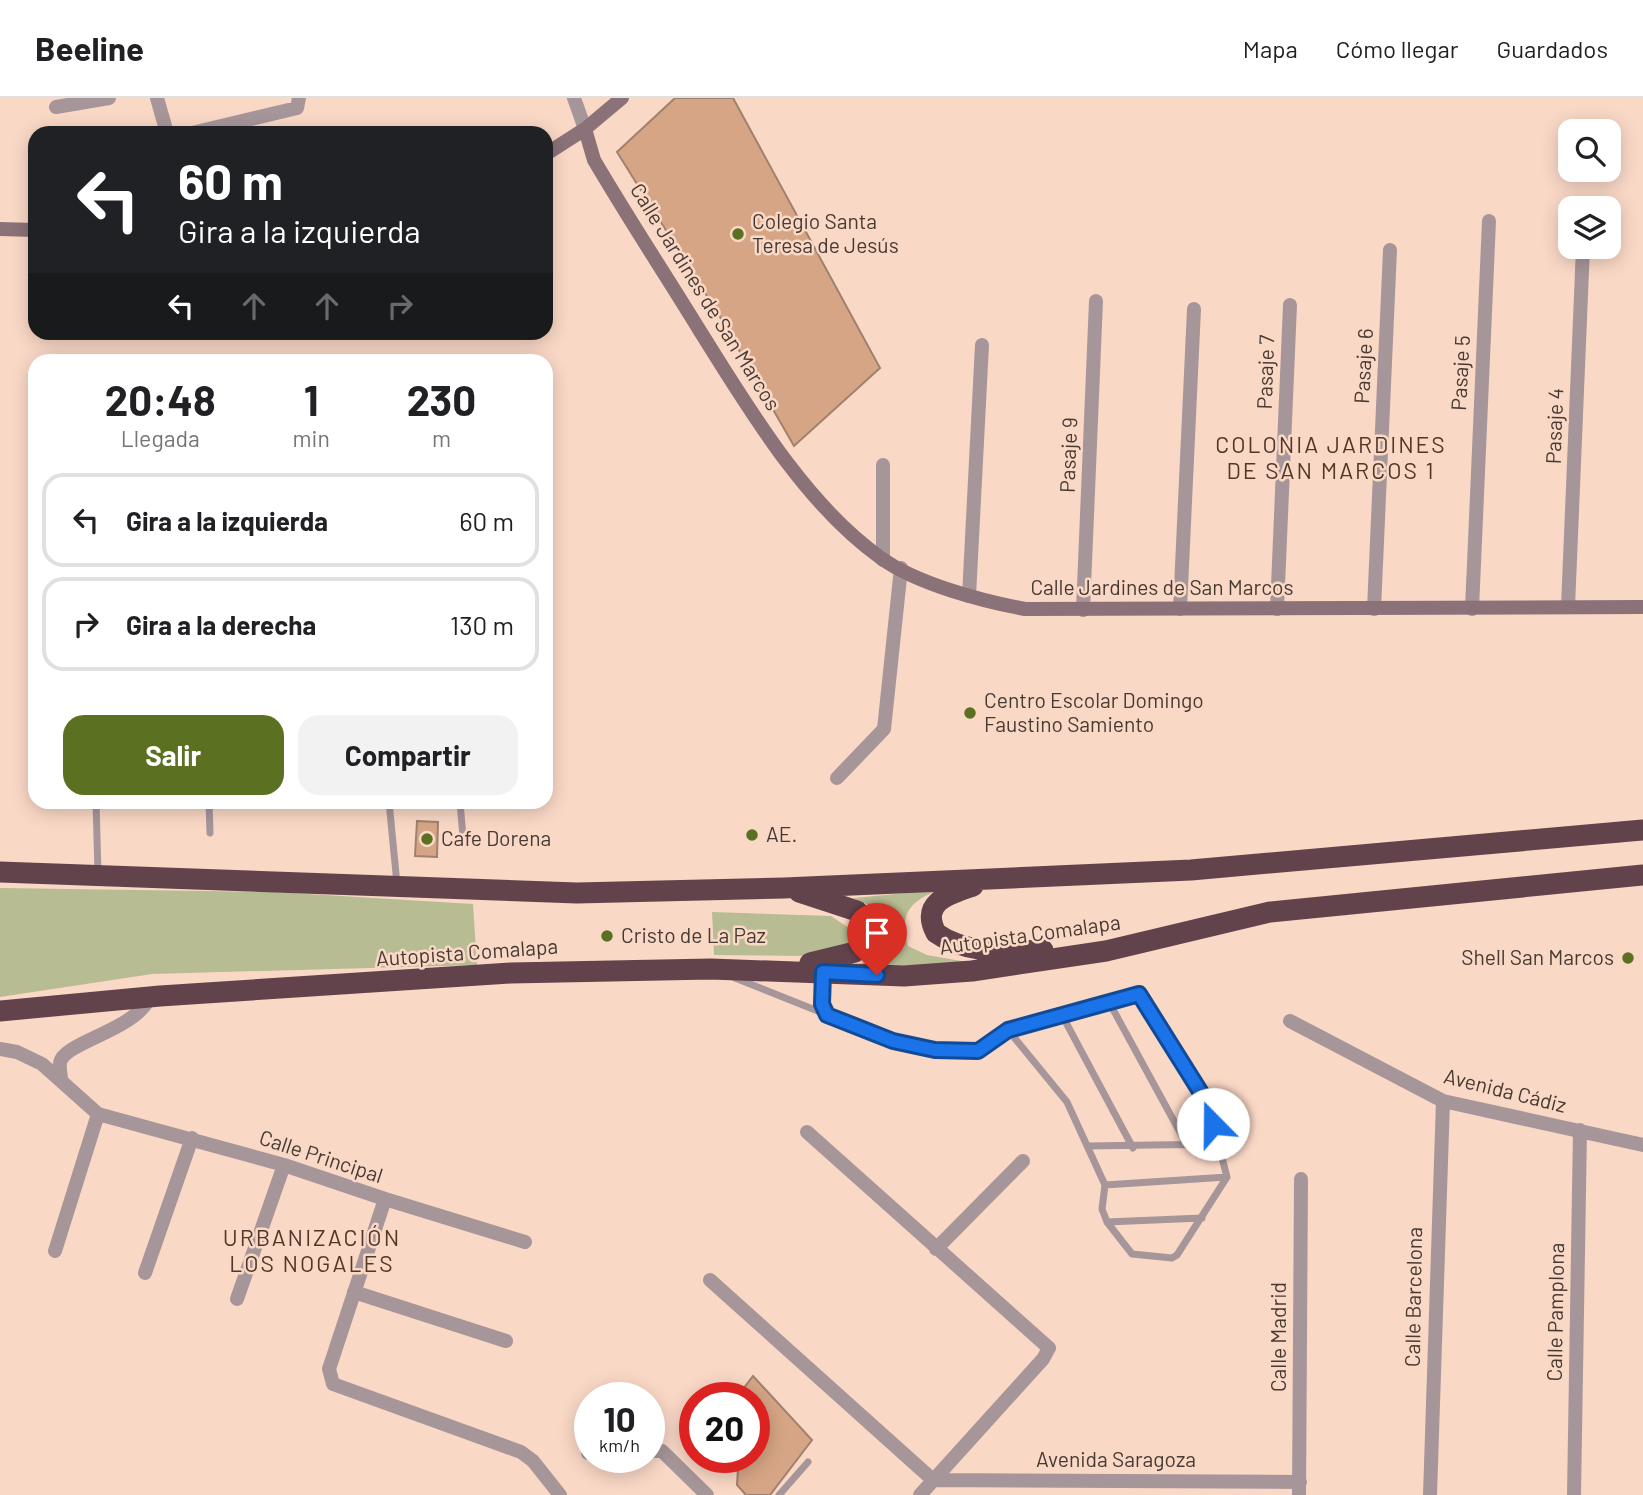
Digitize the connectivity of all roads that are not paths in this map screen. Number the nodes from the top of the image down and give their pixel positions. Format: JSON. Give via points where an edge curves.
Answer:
{"nodes":[{"id":1,"x":109,"y":98,"type":"edge"},
{"id":2,"x":157,"y":98,"type":"edge"},
{"id":3,"x":299,"y":98,"type":"edge"},
{"id":4,"x":574,"y":98,"type":"edge"},
{"id":5,"x":622,"y":98,"type":"edge"},
{"id":6,"x":56,"y":107,"type":"dead end"},
{"id":7,"x":165,"y":126,"type":"edge"},
{"id":8,"x":221,"y":126,"type":"edge"},
{"id":9,"x":585,"y":129,"type":"junction"},
{"id":10,"x":553,"y":150,"type":"edge"},
{"id":11,"x":1489,"y":221,"type":"dead end"},
{"id":12,"x":0,"y":229,"type":"edge"},
{"id":13,"x":28,"y":230,"type":"edge"},
{"id":14,"x":1390,"y":250,"type":"dead end"},
{"id":15,"x":1582,"y":259,"type":"edge"},
{"id":16,"x":1096,"y":301,"type":"dead end"},
{"id":17,"x":1290,"y":305,"type":"dead end"},
{"id":18,"x":1194,"y":309,"type":"dead end"},
{"id":19,"x":982,"y":345,"type":"dead end"},
{"id":20,"x":883,"y":465,"type":"dead end"},
{"id":21,"x":883,"y":559,"type":"junction"},
{"id":22,"x":901,"y":568,"type":"junction"},
{"id":23,"x":969,"y":596,"type":"junction"},
{"id":24,"x":1568,"y":607,"type":"junction"},
{"id":25,"x":1643,"y":607,"type":"edge"},
{"id":26,"x":1180,"y":609,"type":"junction"},
{"id":27,"x":1277,"y":609,"type":"junction"},
{"id":28,"x":1374,"y":609,"type":"junction"},
{"id":29,"x":1083,"y":610,"type":"junction"},
{"id":30,"x":1472,"y":610,"type":"junction"},
{"id":31,"x":837,"y":778,"type":"dead end"},
{"id":32,"x":96,"y":809,"type":"edge"},
{"id":33,"x":209,"y":809,"type":"edge"},
{"id":34,"x":389,"y":809,"type":"edge"},
{"id":35,"x":461,"y":809,"type":"edge"},
{"id":36,"x":1643,"y":830,"type":"edge"},
{"id":37,"x":210,"y":833,"type":"dead end"},
{"id":38,"x":463,"y":837,"type":"dead end"},
{"id":39,"x":0,"y":872,"type":"edge"},
{"id":40,"x":97,"y":873,"type":"junction"},
{"id":41,"x":1643,"y":875,"type":"edge"},
{"id":42,"x":1041,"y":876,"type":"junction"},
{"id":43,"x":397,"y":884,"type":"junction"},
{"id":44,"x":785,"y":888,"type":"junction"},
{"id":45,"x":1106,"y":951,"type":"junction"},
{"id":46,"x":711,"y":969,"type":"junction"},
{"id":47,"x":767,"y":970,"type":"junction"},
{"id":48,"x":823,"y":972,"type":"junction"},
{"id":49,"x":150,"y":997,"type":"junction"},
{"id":50,"x":1109,"y":1002,"type":"junction"},
{"id":51,"x":0,"y":1011,"type":"edge"},
{"id":52,"x":827,"y":1015,"type":"junction"},
{"id":53,"x":1062,"y":1015,"type":"junction"},
{"id":54,"x":1290,"y":1021,"type":"dead end"},
{"id":55,"x":1008,"y":1030,"type":"junction"},
{"id":56,"x":0,"y":1049,"type":"edge"},
{"id":57,"x":61,"y":1079,"type":"junction"},
{"id":58,"x":1443,"y":1101,"type":"junction"},
{"id":59,"x":97,"y":1114,"type":"junction"},
{"id":60,"x":1580,"y":1130,"type":"junction"},
{"id":61,"x":807,"y":1132,"type":"dead end"},
{"id":62,"x":192,"y":1138,"type":"junction"},
{"id":63,"x":1218,"y":1144,"type":"junction"},
{"id":64,"x":1187,"y":1145,"type":"junction"},
{"id":65,"x":1643,"y":1145,"type":"edge"},
{"id":66,"x":1087,"y":1146,"type":"junction"},
{"id":67,"x":1133,"y":1148,"type":"junction"},
{"id":68,"x":1023,"y":1161,"type":"dead end"},
{"id":69,"x":284,"y":1165,"type":"junction"},
{"id":70,"x":1227,"y":1177,"type":"junction"},
{"id":71,"x":1300,"y":1179,"type":"dead end"},
{"id":72,"x":1105,"y":1185,"type":"junction"},
{"id":73,"x":385,"y":1199,"type":"junction"},
{"id":74,"x":1202,"y":1218,"type":"junction"},
{"id":75,"x":1107,"y":1222,"type":"junction"},
{"id":76,"x":524,"y":1242,"type":"dead end"},
{"id":77,"x":936,"y":1249,"type":"junction"},
{"id":78,"x":55,"y":1251,"type":"dead end"},
{"id":79,"x":145,"y":1273,"type":"dead end"},
{"id":80,"x":710,"y":1280,"type":"dead end"},
{"id":81,"x":354,"y":1292,"type":"junction"},
{"id":82,"x":237,"y":1299,"type":"dead end"},
{"id":83,"x":506,"y":1341,"type":"dead end"},
{"id":84,"x":665,"y":1454,"type":"edge"},
{"id":85,"x":808,"y":1462,"type":"dead end"},
{"id":86,"x":933,"y":1480,"type":"junction"},
{"id":87,"x":1299,"y":1488,"type":"edge"},
{"id":88,"x":560,"y":1495,"type":"edge"},
{"id":89,"x":707,"y":1495,"type":"edge"},
{"id":90,"x":779,"y":1495,"type":"edge"},
{"id":91,"x":920,"y":1495,"type":"edge"},
{"id":92,"x":1430,"y":1495,"type":"edge"},
{"id":93,"x":1574,"y":1495,"type":"edge"}],
"edges":[{"from":1,"to":6,"type":"street"},
{"from":2,"to":7,"type":"street"},
{"from":3,"to":8,"type":"street","via":[[297,108]]},
{"from":4,"to":9,"type":"street"},
{"from":5,"to":9,"type":"main road"},
{"from":9,"to":10,"type":"main road"},
{"from":9,"to":21,"type":"main road","name":"Calle Jardines de San Marcos","via":[[601,172],[752,414],[808,487],[853,536]]},
{"from":11,"to":30,"type":"street","name":"Pasaje 5"},
{"from":12,"to":13,"type":"main road"},
{"from":14,"to":28,"type":"street","name":"Pasaje 6"},
{"from":15,"to":24,"type":"street","name":"Pasaje 4"},
{"from":16,"to":29,"type":"street","name":"Pasaje 9"},
{"from":17,"to":27,"type":"street","name":"Pasaje 7"},
{"from":18,"to":26,"type":"street"},
{"from":19,"to":23,"type":"street"},
{"from":20,"to":21,"type":"street"},
{"from":21,"to":22,"type":"main road","name":"Calle Jardines de San Marcos"},
{"from":22,"to":23,"type":"main road","name":"Calle Jardines de San Marcos"},
{"from":22,"to":31,"type":"street","via":[[884,729]]},
{"from":23,"to":29,"type":"main road","name":"Calle Jardines de San Marcos","via":[[1025,609]]},
{"from":24,"to":25,"type":"main road","name":"Calle Jardines de San Marcos"},
{"from":24,"to":30,"type":"main road","name":"Calle Jardines de San Marcos"},
{"from":26,"to":27,"type":"main road","name":"Calle Jardines de San Marcos"},
{"from":26,"to":29,"type":"main road","name":"Calle Jardines de San Marcos"},
{"from":27,"to":28,"type":"main road","name":"Calle Jardines de San Marcos"},
{"from":28,"to":30,"type":"main road","name":"Calle Jardines de San Marcos"},
{"from":32,"to":40,"type":"lane"},
{"from":33,"to":37,"type":"lane"},
{"from":34,"to":43,"type":"lane"},
{"from":35,"to":38,"type":"lane"},
{"from":36,"to":42,"type":"highway","via":[[1191,870]]},
{"from":39,"to":40,"type":"highway"},
{"from":40,"to":43,"type":"highway"},
{"from":41,"to":45,"type":"highway","name":"Autopista Comalapa","via":[[1270,912]]},
{"from":42,"to":44,"type":"highway"},
{"from":42,"to":45,"type":"highway","via":[[1001,880],[945,895],[931,913],[936,933],[976,949]]},
{"from":43,"to":44,"type":"highway","via":[[577,893]]},
{"from":44,"to":47,"type":"highway","via":[[858,911],[867,926],[866,940],[843,957]]},
{"from":45,"to":48,"type":"highway","name":"Autopista Comalapa","via":[[972,971],[904,976]]},
{"from":46,"to":47,"type":"highway","name":"Autopista Comalapa"},
{"from":46,"to":49,"type":"highway","name":"Autopista Comalapa","via":[[511,973]]},
{"from":46,"to":52,"type":"lane"},
{"from":47,"to":48,"type":"highway","name":"Autopista Comalapa"},
{"from":48,"to":52,"type":"lane","via":[[822,1004]]},
{"from":49,"to":51,"type":"highway","name":"Autopista Comalapa"},
{"from":49,"to":57,"type":"street","via":[[139,1015],[68,1051],[60,1063]]},
{"from":50,"to":53,"type":"lane"},
{"from":50,"to":63,"type":"lane","via":[[1139,994],[1208,1104]]},
{"from":50,"to":64,"type":"lane"},
{"from":52,"to":55,"type":"lane","via":[[893,1041],[935,1050],[978,1051]]},
{"from":53,"to":55,"type":"lane"},
{"from":53,"to":67,"type":"lane"},
{"from":54,"to":58,"type":"street","name":"Avenida Cádiz"},
{"from":55,"to":66,"type":"lane","via":[[1067,1102]]},
{"from":56,"to":57,"type":"street","via":[[42,1064]]},
{"from":57,"to":59,"type":"street"},
{"from":58,"to":60,"type":"street","name":"Avenida Cádiz"},
{"from":58,"to":92,"type":"street","name":"Calle Barcelona"},
{"from":59,"to":62,"type":"street","name":"Calle Principal"},
{"from":59,"to":78,"type":"street"},
{"from":60,"to":65,"type":"street","name":"Avenida Cádiz"},
{"from":60,"to":93,"type":"street","name":"Calle Pamplona"},
{"from":61,"to":77,"type":"street"},
{"from":62,"to":69,"type":"street","name":"Calle Principal"},
{"from":62,"to":79,"type":"street"},
{"from":63,"to":64,"type":"lane"},
{"from":63,"to":70,"type":"lane"},
{"from":64,"to":67,"type":"lane"},
{"from":66,"to":67,"type":"lane"},
{"from":66,"to":72,"type":"lane"},
{"from":68,"to":77,"type":"street"},
{"from":69,"to":73,"type":"street","name":"Calle Principal"},
{"from":69,"to":82,"type":"street"},
{"from":70,"to":72,"type":"lane"},
{"from":70,"to":74,"type":"lane"},
{"from":71,"to":87,"type":"street","name":"Calle Madrid"},
{"from":72,"to":75,"type":"lane","via":[[1102,1209]]},
{"from":73,"to":76,"type":"street"},
{"from":73,"to":81,"type":"street","name":"Calle Principal"},
{"from":74,"to":75,"type":"lane"},
{"from":74,"to":75,"type":"lane","via":[[1187,1244],[1172,1258],[1132,1254]]},
{"from":77,"to":86,"type":"street","via":[[1049,1348]]},
{"from":80,"to":86,"type":"street"},
{"from":81,"to":83,"type":"street"},
{"from":81,"to":88,"type":"street","name":"Calle Principal","via":[[329,1369],[333,1384],[521,1452]]},
{"from":84,"to":89,"type":"street"},
{"from":85,"to":90,"type":"lane"},
{"from":86,"to":87,"type":"street","name":"Avenida Saragoza"},
{"from":86,"to":91,"type":"street"}]}
